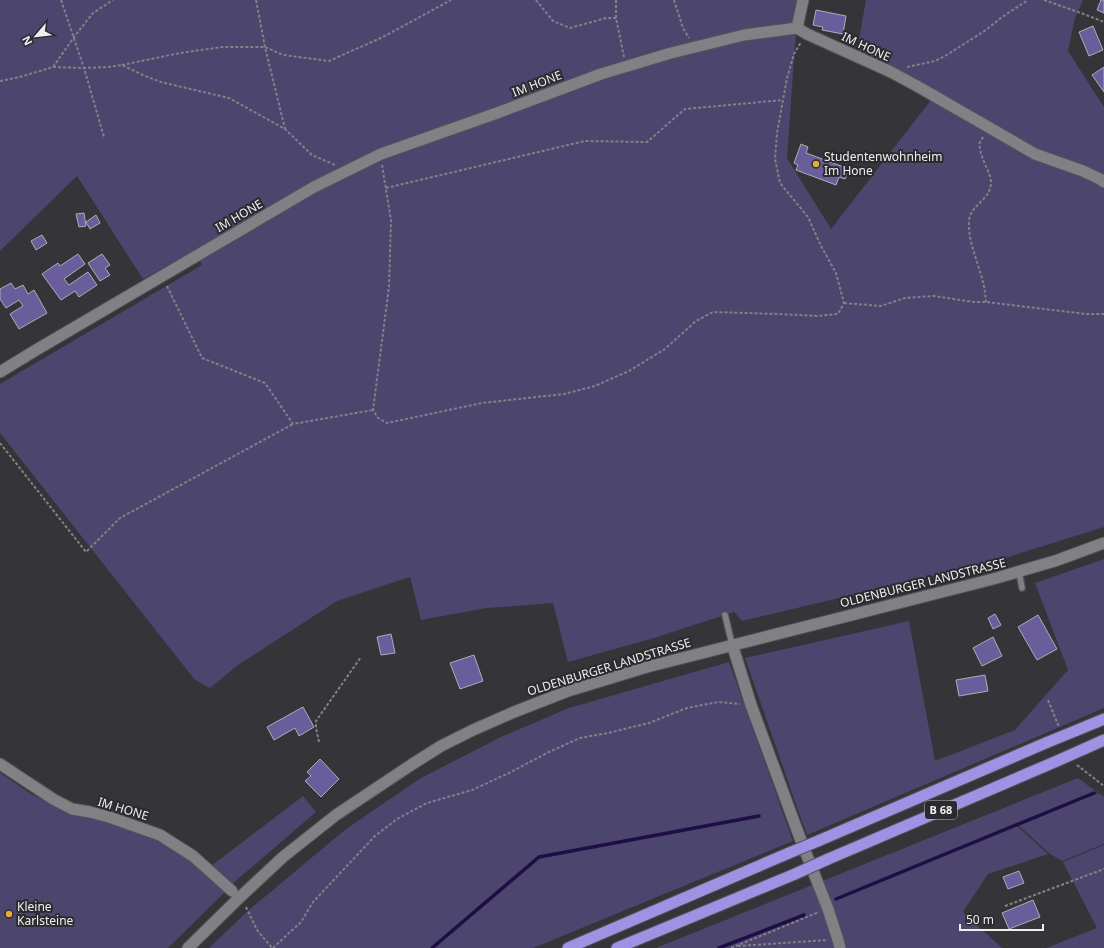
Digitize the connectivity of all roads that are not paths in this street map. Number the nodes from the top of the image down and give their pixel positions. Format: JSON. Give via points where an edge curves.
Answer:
{"nodes":[{"id":1,"x":802,"y":0,"type":"edge"},
{"id":2,"x":802,"y":31,"type":"junction"},
{"id":3,"x":1104,"y":182,"type":"edge"},
{"id":4,"x":0,"y":372,"type":"edge"},
{"id":5,"x":1104,"y":543,"type":"edge"},
{"id":6,"x":1019,"y":572,"type":"junction"},
{"id":7,"x":1022,"y":588,"type":"dead end"},
{"id":8,"x":725,"y":615,"type":"dead end"},
{"id":9,"x":732,"y":644,"type":"junction"},
{"id":10,"x":1104,"y":719,"type":"edge"},
{"id":11,"x":1104,"y":740,"type":"edge"},
{"id":12,"x":0,"y":764,"type":"edge"},
{"id":13,"x":235,"y":894,"type":"junction"},
{"id":14,"x":839,"y":944,"type":"edge"},
{"id":15,"x":188,"y":948,"type":"edge"},
{"id":16,"x":568,"y":948,"type":"edge"},
{"id":17,"x":617,"y":948,"type":"edge"}],
"edges":[{"from":1,"to":2,"type":"street"},
{"from":2,"to":3,"type":"street","name":"IM HONE","via":[[926,91],[1035,154]]},
{"from":2,"to":4,"type":"street","name":"IM HONE","via":[[744,35],[626,66],[381,154],[314,187]]},
{"from":5,"to":6,"type":"street","name":"OLDENBURGER LANDSTRASSE"},
{"from":6,"to":7,"type":"lane"},
{"from":6,"to":9,"type":"street","name":"OLDENBURGER LANDSTRASSE"},
{"from":8,"to":9,"type":"lane"},
{"from":9,"to":13,"type":"street","name":"OLDENBURGER LANDSTRASSE","via":[[568,692],[514,712],[441,746],[336,815]]},
{"from":9,"to":14,"type":"street","via":[[751,705]]},
{"from":10,"to":16,"type":"highway","number":"B 68","bridge":true},
{"from":11,"to":17,"type":"highway","number":"B 68","bridge":true},
{"from":12,"to":13,"type":"street","name":"IM HONE","via":[[72,809],[109,817],[160,835],[193,856]]},
{"from":13,"to":15,"type":"street","name":"OLDENBURGER LANDSTRASSE"}]}
